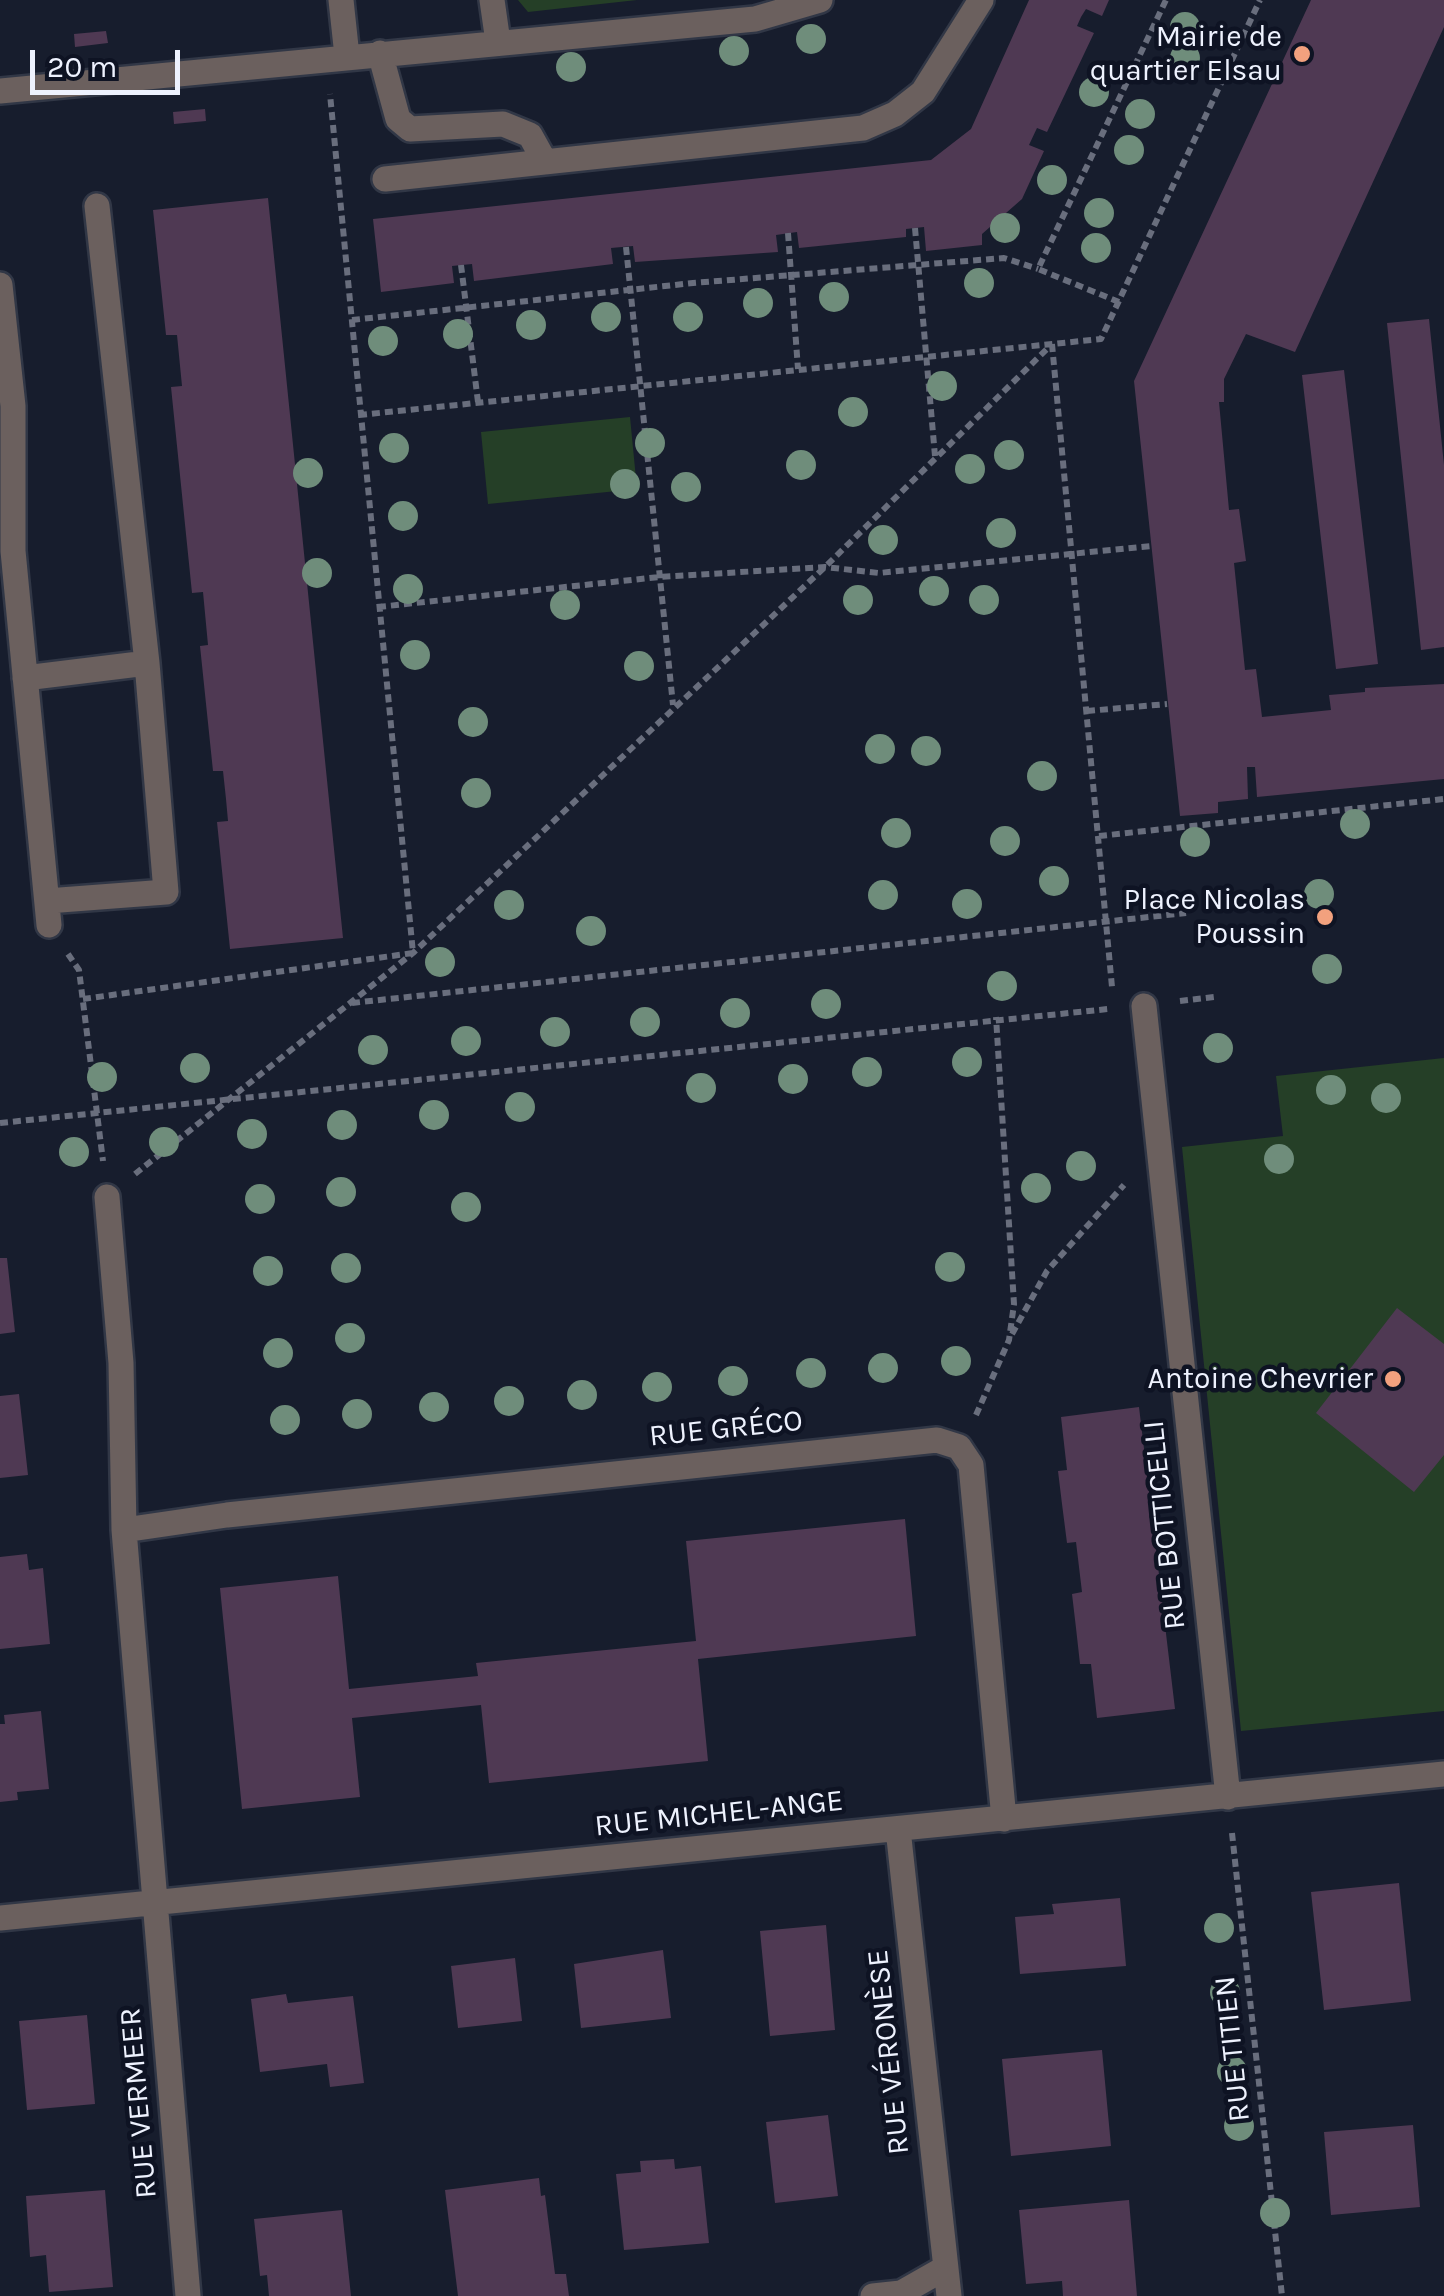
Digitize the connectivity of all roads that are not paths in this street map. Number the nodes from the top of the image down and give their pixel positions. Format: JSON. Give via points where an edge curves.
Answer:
{"nodes":[{"id":1,"x":342,"y":0,"type":"edge"},
{"id":2,"x":492,"y":0,"type":"edge"},
{"id":3,"x":820,"y":0,"type":"edge"},
{"id":4,"x":982,"y":0,"type":"edge"},
{"id":5,"x":498,"y":42,"type":"junction"},
{"id":6,"x":380,"y":52,"type":"junction"},
{"id":7,"x":337,"y":57,"type":"junction"},
{"id":8,"x":0,"y":90,"type":"edge"},
{"id":9,"x":545,"y":162,"type":"junction"},
{"id":10,"x":385,"y":179,"type":"dead end"},
{"id":11,"x":96,"y":206,"type":"dead end"},
{"id":12,"x":0,"y":285,"type":"edge"},
{"id":13,"x":146,"y":662,"type":"junction"},
{"id":14,"x":25,"y":678,"type":"junction"},
{"id":15,"x":1144,"y":1006,"type":"road end"},
{"id":16,"x":107,"y":1198,"type":"road end"},
{"id":17,"x":124,"y":1530,"type":"junction"},
{"id":18,"x":1444,"y":1774,"type":"edge"},
{"id":19,"x":1228,"y":1798,"type":"junction"},
{"id":20,"x":1004,"y":1819,"type":"junction"},
{"id":21,"x":898,"y":1829,"type":"junction"},
{"id":22,"x":155,"y":1904,"type":"junction"},
{"id":23,"x":0,"y":1918,"type":"edge"},
{"id":24,"x":945,"y":2268,"type":"junction"},
{"id":25,"x":188,"y":2296,"type":"edge"},
{"id":26,"x":873,"y":2296,"type":"edge"},
{"id":27,"x":948,"y":2296,"type":"edge"}],
"edges":[{"from":1,"to":7,"type":"street"},
{"from":2,"to":5,"type":"street"},
{"from":3,"to":5,"type":"street","via":[[755,19]]},
{"from":4,"to":9,"type":"street","via":[[922,92],[863,128]]},
{"from":5,"to":6,"type":"street"},
{"from":6,"to":7,"type":"street"},
{"from":6,"to":9,"type":"street","via":[[398,120],[410,129],[502,124],[530,135]]},
{"from":7,"to":8,"type":"street"},
{"from":9,"to":10,"type":"street"},
{"from":11,"to":13,"type":"street"},
{"from":12,"to":14,"type":"street","via":[[13,406],[13,551]]},
{"from":13,"to":14,"type":"street"},
{"from":13,"to":14,"type":"street","via":[[166,892],[48,913]]},
{"from":15,"to":19,"type":"street","name":"RUE BOTTICELLI"},
{"from":16,"to":17,"type":"street","via":[[121,1363]]},
{"from":17,"to":20,"type":"street","name":"RUE GRÉCO","via":[[937,1440],[958,1447],[972,1465]]},
{"from":17,"to":22,"type":"street"},
{"from":18,"to":19,"type":"street","name":"RUE MICHEL-ANGE"},
{"from":19,"to":20,"type":"street","name":"RUE MICHEL-ANGE"},
{"from":20,"to":21,"type":"street","name":"RUE MICHEL-ANGE"},
{"from":21,"to":22,"type":"street","name":"RUE MICHEL-ANGE"},
{"from":21,"to":24,"type":"street","name":"RUE VÉRONÈSE"},
{"from":22,"to":23,"type":"street","name":"RUE MICHEL-ANGE"},
{"from":22,"to":25,"type":"street","name":"RUE VERMEER"},
{"from":24,"to":26,"type":"street","via":[[902,2293]]},
{"from":24,"to":27,"type":"street","name":"RUE VÉRONÈSE"}]}
